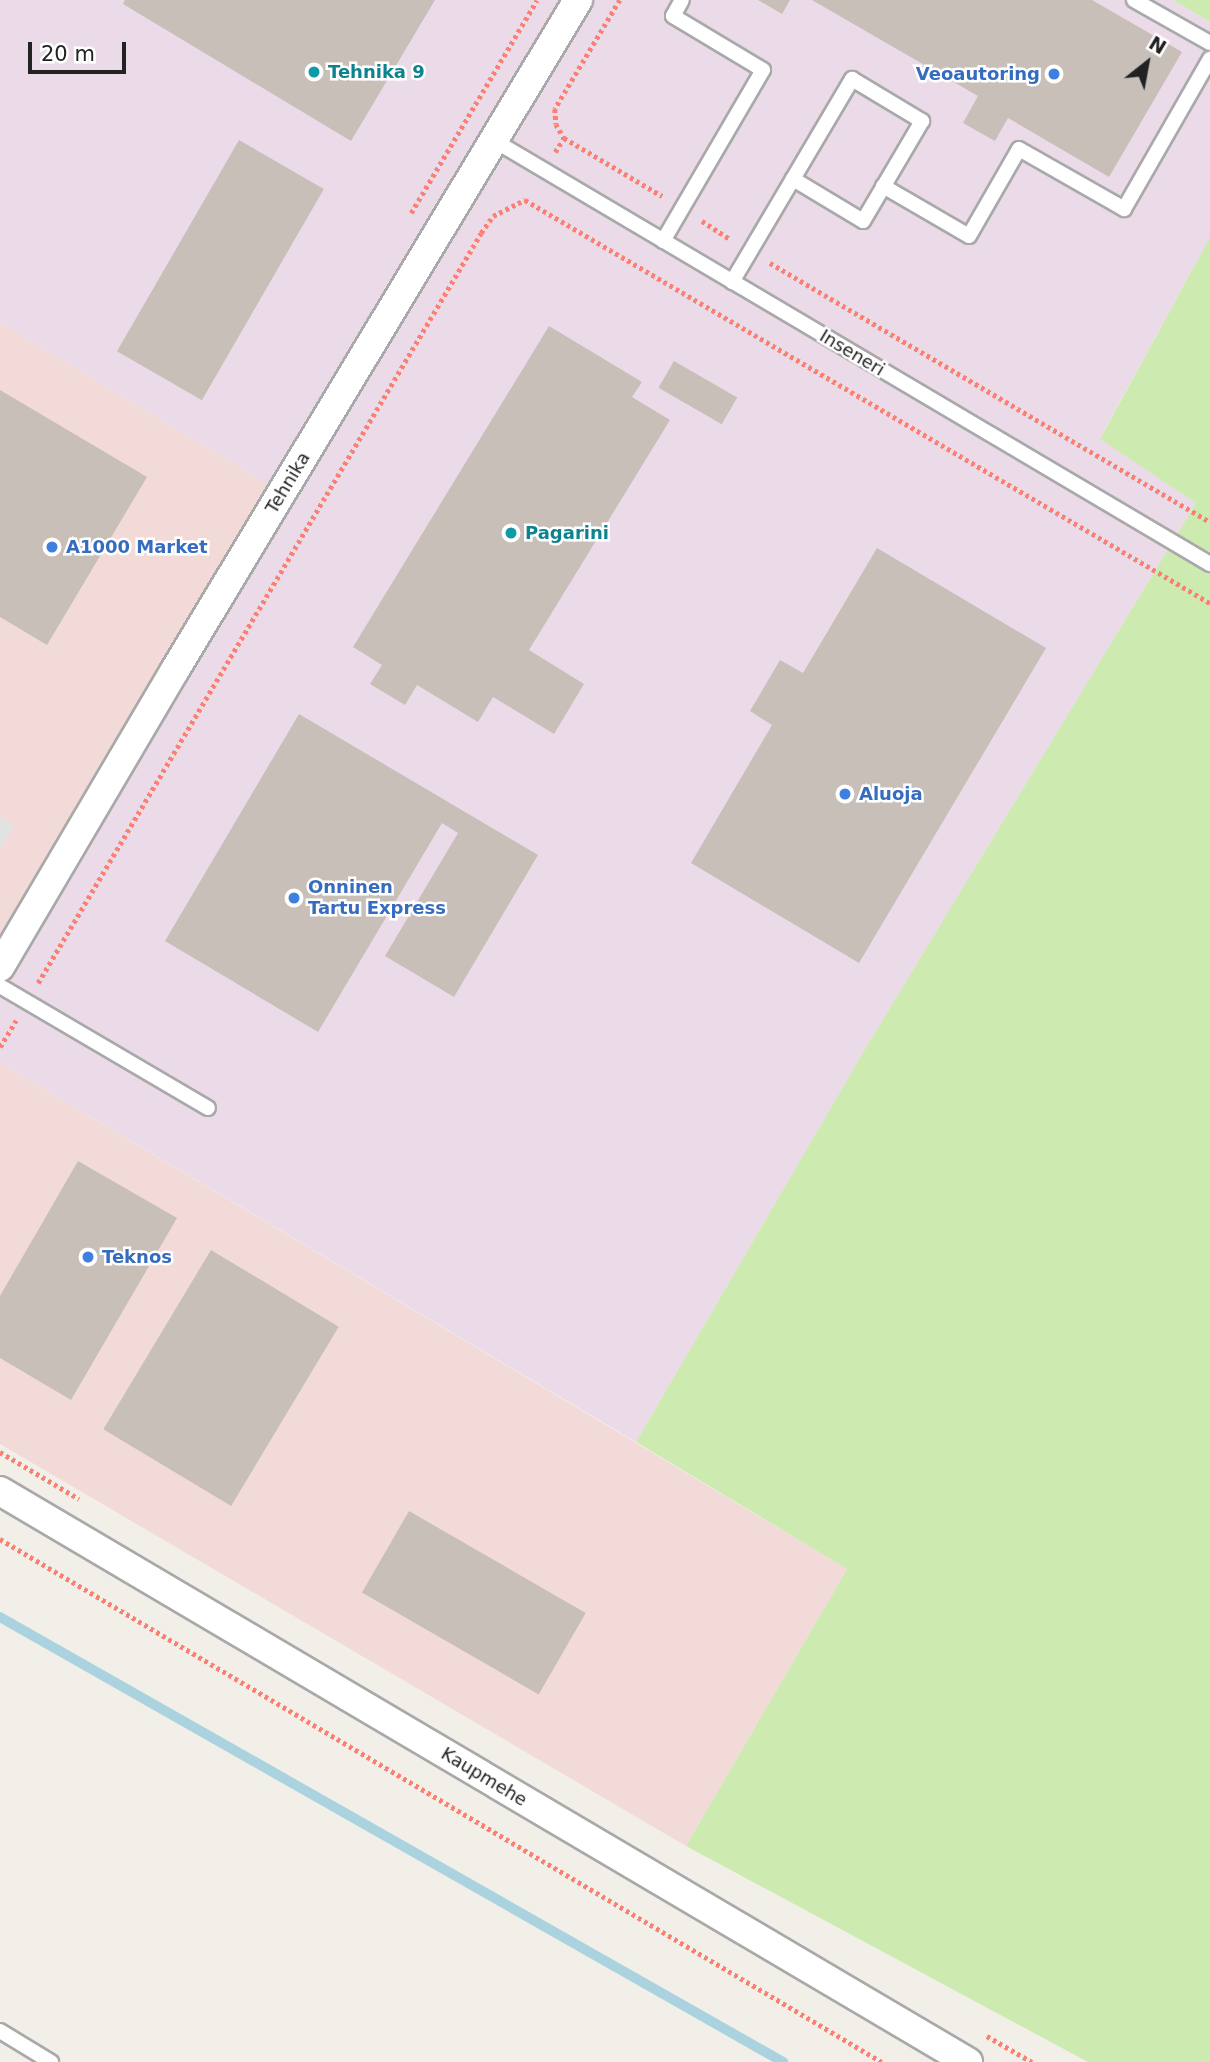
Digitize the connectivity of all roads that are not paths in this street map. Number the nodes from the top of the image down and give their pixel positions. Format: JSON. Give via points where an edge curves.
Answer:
{"nodes":[{"id":1,"x":578,"y":0,"type":"edge"},
{"id":2,"x":682,"y":0,"type":"edge"},
{"id":3,"x":1135,"y":0,"type":"edge"},
{"id":4,"x":1210,"y":43,"type":"edge"},
{"id":5,"x":1210,"y":59,"type":"edge"},
{"id":6,"x":495,"y":141,"type":"junction"},
{"id":7,"x":793,"y":179,"type":"junction"},
{"id":8,"x":883,"y":186,"type":"junction"},
{"id":9,"x":663,"y":241,"type":"junction"},
{"id":10,"x":732,"y":282,"type":"junction"},
{"id":11,"x":1210,"y":564,"type":"edge"},
{"id":12,"x":0,"y":967,"type":"edge"},
{"id":13,"x":0,"y":986,"type":"edge"},
{"id":14,"x":208,"y":1108,"type":"dead end"},
{"id":15,"x":0,"y":1491,"type":"edge"},
{"id":16,"x":0,"y":2031,"type":"edge"},
{"id":17,"x":51,"y":2062,"type":"edge"},
{"id":18,"x":968,"y":2062,"type":"edge"}],
"edges":[{"from":1,"to":6,"type":"street","name":"Tehnika"},
{"from":2,"to":9,"type":"lane","via":[[673,16],[763,71]]},
{"from":3,"to":4,"type":"lane"},
{"from":5,"to":8,"type":"lane","via":[[1124,209],[1019,149],[969,236]]},
{"from":6,"to":9,"type":"lane","name":"Inseneri"},
{"from":6,"to":12,"type":"street","name":"Tehnika"},
{"from":7,"to":8,"type":"lane","via":[[863,221]]},
{"from":7,"to":8,"type":"lane","via":[[852,79],[922,121]]},
{"from":7,"to":10,"type":"lane"},
{"from":9,"to":10,"type":"lane","name":"Inseneri"},
{"from":10,"to":11,"type":"lane","name":"Inseneri"},
{"from":13,"to":14,"type":"lane"},
{"from":15,"to":18,"type":"street","name":"Kaupmehe"},
{"from":16,"to":17,"type":"lane"}]}
